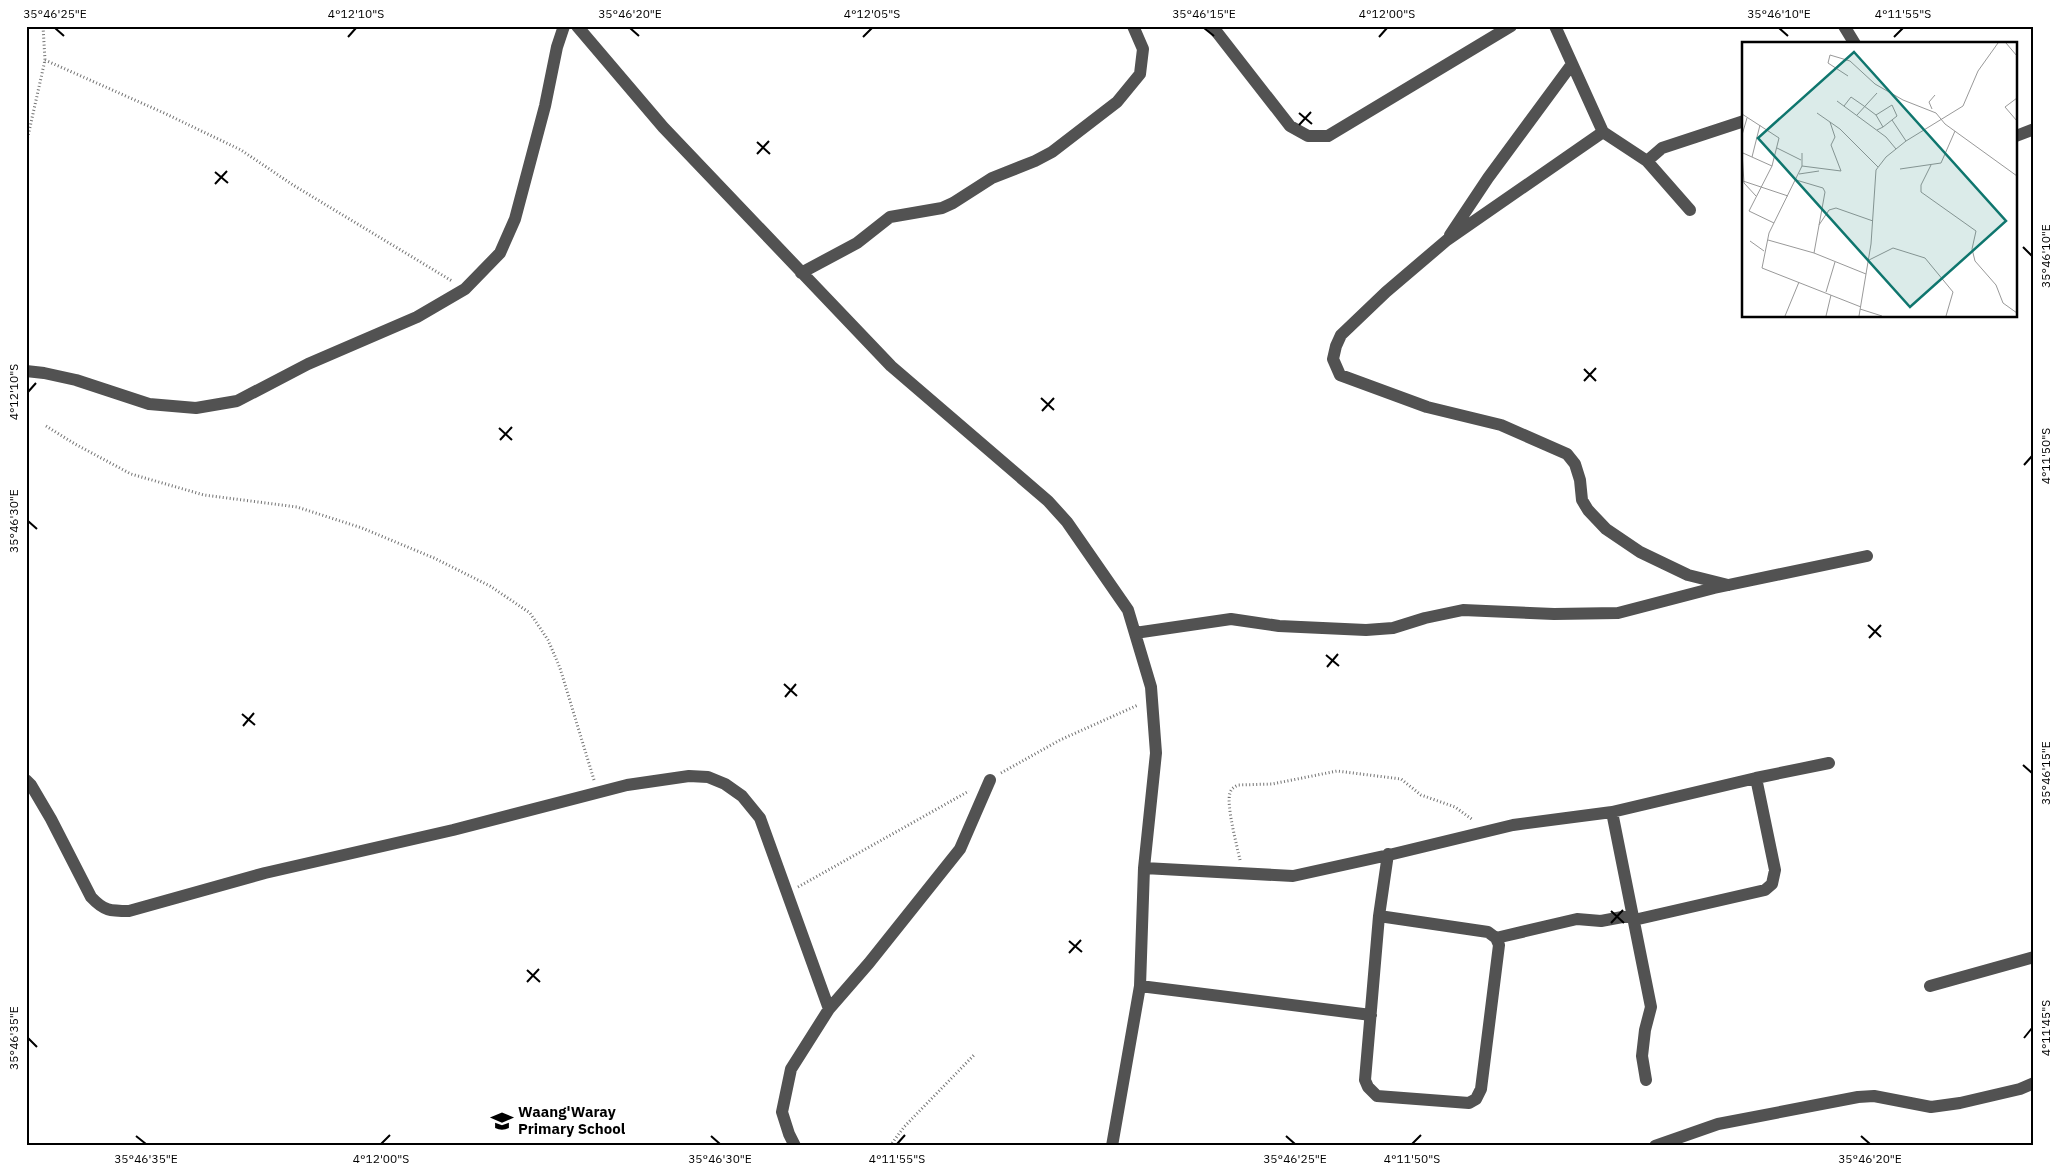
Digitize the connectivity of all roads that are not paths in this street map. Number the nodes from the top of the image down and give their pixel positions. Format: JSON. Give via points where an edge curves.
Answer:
{"nodes":[{"id":1,"x":564,"y":26,"type":"edge"},
{"id":2,"x":577,"y":26,"type":"edge"},
{"id":3,"x":1134,"y":26,"type":"edge"},
{"id":4,"x":1212,"y":26,"type":"edge"},
{"id":5,"x":1511,"y":26,"type":"edge"},
{"id":6,"x":1555,"y":26,"type":"edge"},
{"id":7,"x":1844,"y":26,"type":"edge"},
{"id":8,"x":1854,"y":42,"type":"edge"},
{"id":9,"x":1572,"y":64,"type":"junction"},
{"id":10,"x":1742,"y":121,"type":"edge"},
{"id":11,"x":2034,"y":129,"type":"edge"},
{"id":12,"x":1603,"y":132,"type":"junction"},
{"id":13,"x":2018,"y":135,"type":"edge"},
{"id":14,"x":1647,"y":161,"type":"junction"},
{"id":15,"x":1690,"y":210,"type":"dead end"},
{"id":16,"x":1447,"y":240,"type":"junction"},
{"id":17,"x":801,"y":273,"type":"junction"},
{"id":18,"x":26,"y":371,"type":"edge"},
{"id":19,"x":1867,"y":556,"type":"dead end"},
{"id":20,"x":1728,"y":585,"type":"junction"},
{"id":21,"x":1135,"y":633,"type":"junction"},
{"id":22,"x":1829,"y":763,"type":"dead end"},
{"id":23,"x":1756,"y":778,"type":"junction"},
{"id":24,"x":26,"y":780,"type":"edge"},
{"id":25,"x":990,"y":780,"type":"dead end"},
{"id":26,"x":1612,"y":812,"type":"junction"},
{"id":27,"x":1388,"y":854,"type":"junction"},
{"id":28,"x":1144,"y":868,"type":"junction"},
{"id":29,"x":1379,"y":916,"type":"junction"},
{"id":30,"x":1633,"y":917,"type":"junction"},
{"id":31,"x":1496,"y":938,"type":"junction"},
{"id":32,"x":2034,"y":957,"type":"edge"},
{"id":33,"x":1140,"y":986,"type":"junction"},
{"id":34,"x":1930,"y":986,"type":"dead end"},
{"id":35,"x":829,"y":1009,"type":"junction"},
{"id":36,"x":1371,"y":1015,"type":"junction"},
{"id":37,"x":1646,"y":1080,"type":"dead end"},
{"id":38,"x":2034,"y":1083,"type":"edge"},
{"id":39,"x":795,"y":1146,"type":"edge"},
{"id":40,"x":1112,"y":1146,"type":"edge"},
{"id":41,"x":1655,"y":1146,"type":"edge"}],
"edges":[{"from":1,"to":18,"type":"street","via":[[515,219],[500,253],[465,289],[417,317],[308,364],[237,401],[196,408],[149,404],[76,380]]},
{"from":2,"to":17,"type":"street","via":[[663,127]]},
{"from":3,"to":17,"type":"street","via":[[1143,49],[1140,74],[1118,102],[1052,152],[992,178],[942,208],[890,216],[856,243]]},
{"from":4,"to":5,"type":"street","via":[[1290,126],[1308,136],[1328,136]]},
{"from":6,"to":9,"type":"street"},
{"from":7,"to":8,"type":"street"},
{"from":9,"to":12,"type":"street"},
{"from":9,"to":16,"type":"street"},
{"from":10,"to":14,"type":"street","via":[[1662,148]]},
{"from":11,"to":13,"type":"street"},
{"from":12,"to":14,"type":"street"},
{"from":12,"to":16,"type":"street"},
{"from":14,"to":15,"type":"street"},
{"from":16,"to":20,"type":"street","via":[[1341,335],[1333,359],[1340,375],[1427,408],[1501,425],[1567,454],[1575,464],[1582,500],[1606,530],[1640,552],[1688,575]]},
{"from":17,"to":21,"type":"street","via":[[891,366],[1048,501],[1067,522],[1128,610]]},
{"from":19,"to":20,"type":"street"},
{"from":20,"to":21,"type":"street","via":[[1618,612],[1554,614],[1463,610],[1393,628],[1366,630],[1278,626],[1231,619]]},
{"from":21,"to":28,"type":"street","via":[[1151,687],[1156,753]]},
{"from":22,"to":23,"type":"street"},
{"from":23,"to":26,"type":"street"},
{"from":23,"to":30,"type":"street","via":[[1775,870],[1772,884],[1765,890]]},
{"from":24,"to":35,"type":"street","via":[[51,819],[92,897],[100,907],[129,911],[265,873],[453,830],[627,785],[689,776],[708,777],[742,796],[760,818]]},
{"from":25,"to":35,"type":"street","via":[[960,849]]},
{"from":26,"to":27,"type":"street","via":[[1513,825]]},
{"from":26,"to":30,"type":"street"},
{"from":27,"to":28,"type":"street","via":[[1293,876]]},
{"from":27,"to":29,"type":"street"},
{"from":28,"to":33,"type":"street"},
{"from":29,"to":31,"type":"street","via":[[1488,932]]},
{"from":29,"to":36,"type":"street"},
{"from":30,"to":31,"type":"street","via":[[1601,921],[1577,919]]},
{"from":30,"to":37,"type":"street","via":[[1651,1007],[1642,1056]]},
{"from":31,"to":36,"type":"street","via":[[1499,944],[1481,1089],[1476,1099],[1469,1102],[1377,1096],[1365,1080]]},
{"from":32,"to":34,"type":"street"},
{"from":33,"to":36,"type":"street"},
{"from":33,"to":40,"type":"street"},
{"from":35,"to":39,"type":"street","via":[[791,1069],[785,1089],[782,1112]]},
{"from":38,"to":41,"type":"street","via":[[1960,1103],[1931,1107],[1874,1096],[1858,1097],[1718,1124]]}]}
